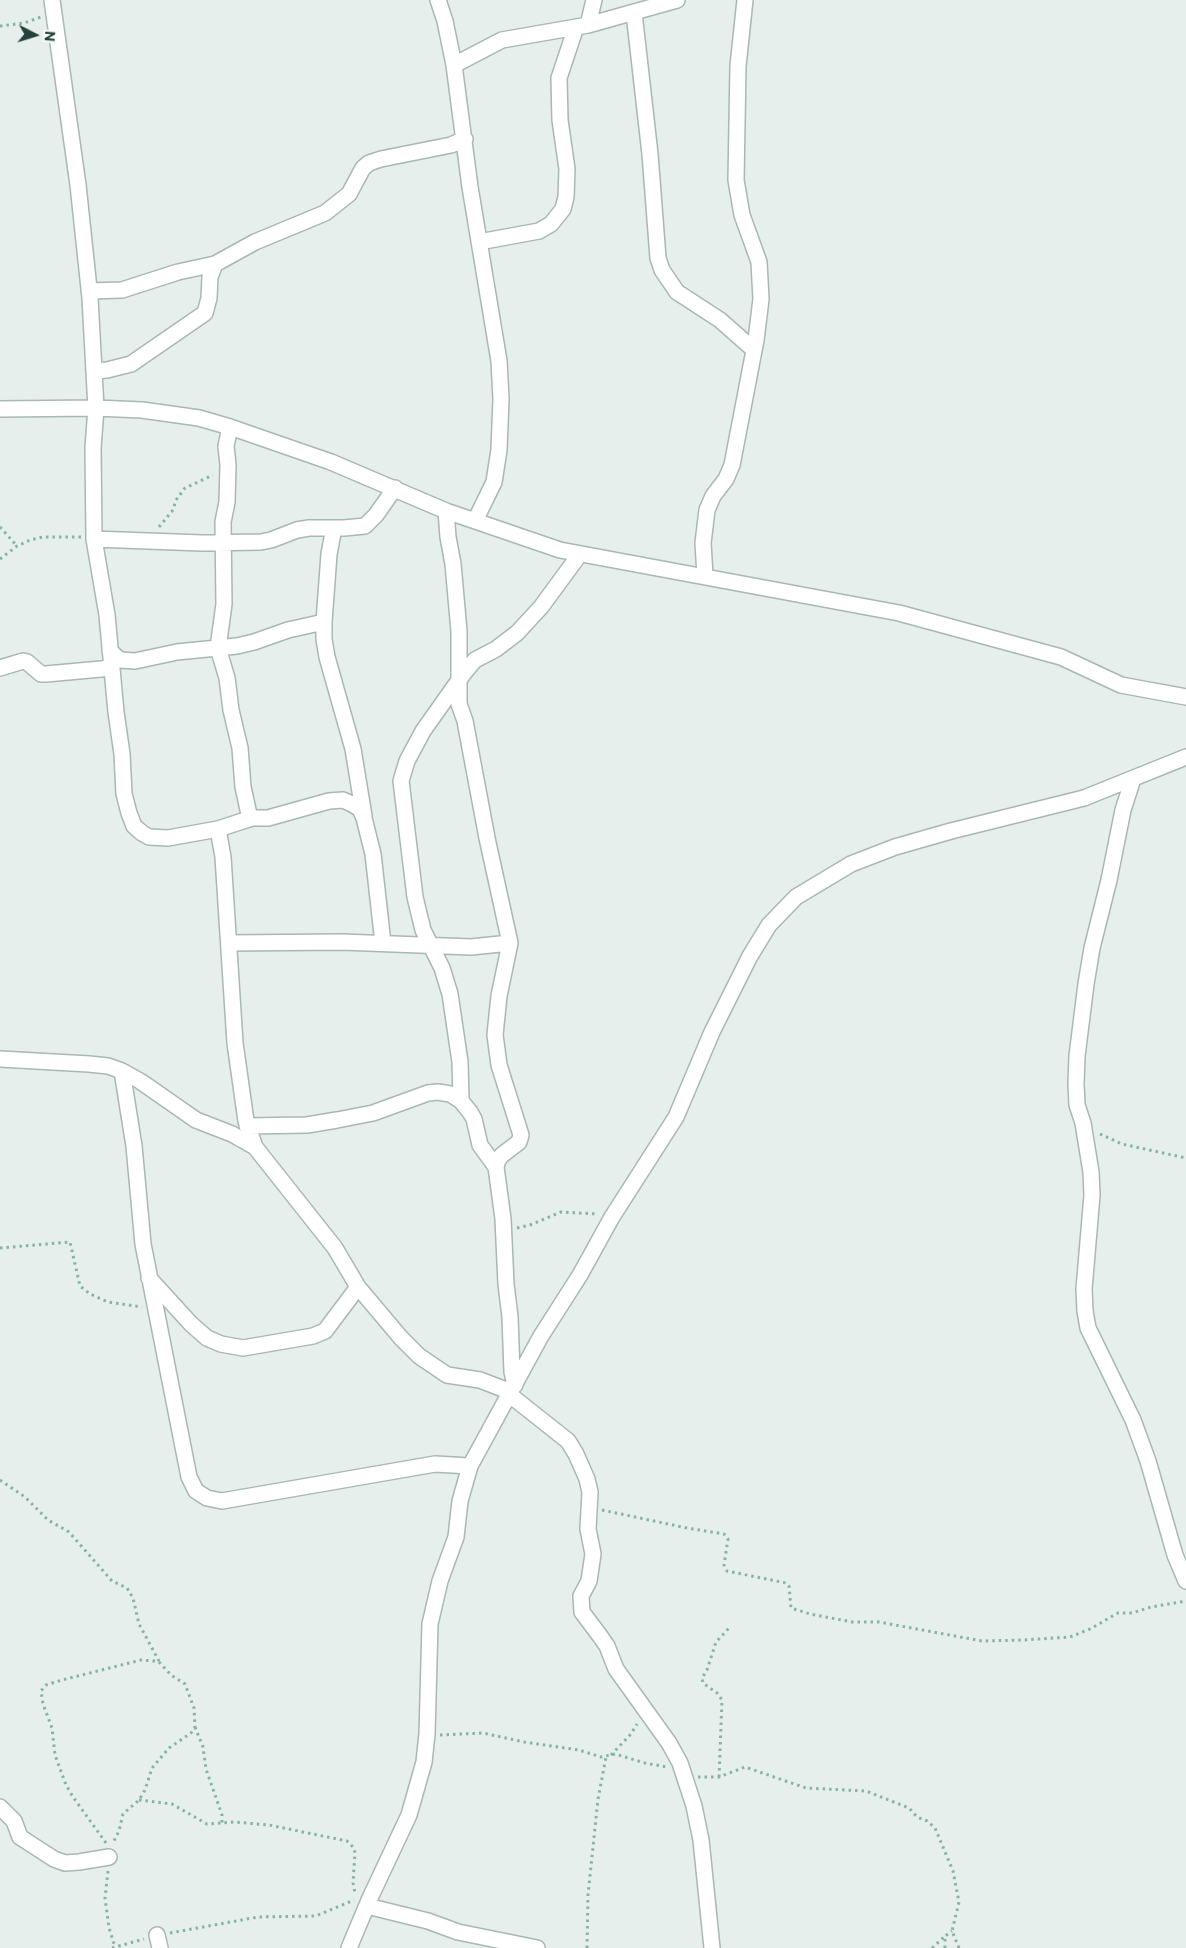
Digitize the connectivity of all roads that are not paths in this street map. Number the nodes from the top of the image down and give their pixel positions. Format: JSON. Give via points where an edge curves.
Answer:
{"nodes":[{"id":1,"x":438,"y":0,"type":"edge"},
{"id":2,"x":594,"y":0,"type":"edge"},
{"id":3,"x":677,"y":0,"type":"edge"},
{"id":4,"x":745,"y":0,"type":"edge"},
{"id":5,"x":52,"y":5,"type":"edge"},
{"id":6,"x":634,"y":13,"type":"junction"},
{"id":7,"x":582,"y":26,"type":"junction"},
{"id":8,"x":454,"y":65,"type":"junction"},
{"id":9,"x":465,"y":139,"type":"junction"},
{"id":10,"x":479,"y":242,"type":"junction"},
{"id":11,"x":215,"y":264,"type":"junction"},
{"id":12,"x":89,"y":291,"type":"junction"},
{"id":13,"x":754,"y":350,"type":"junction"},
{"id":14,"x":94,"y":371,"type":"junction"},
{"id":15,"x":96,"y":408,"type":"junction"},
{"id":16,"x":0,"y":409,"type":"edge"},
{"id":17,"x":230,"y":427,"type":"junction"},
{"id":18,"x":395,"y":488,"type":"junction"},
{"id":19,"x":446,"y":510,"type":"junction"},
{"id":20,"x":475,"y":521,"type":"junction"},
{"id":21,"x":334,"y":528,"type":"junction"},
{"id":22,"x":94,"y":539,"type":"junction"},
{"id":23,"x":224,"y":541,"type":"junction"},
{"id":24,"x":580,"y":554,"type":"junction"},
{"id":25,"x":705,"y":576,"type":"junction"},
{"id":26,"x":324,"y":622,"type":"junction"},
{"id":27,"x":218,"y":648,"type":"junction"},
{"id":28,"x":110,"y":652,"type":"junction"},
{"id":29,"x":0,"y":668,"type":"edge"},
{"id":30,"x":112,"y":668,"type":"junction"},
{"id":31,"x":460,"y":678,"type":"junction"},
{"id":32,"x":1186,"y":697,"type":"edge"},
{"id":33,"x":1186,"y":757,"type":"edge"},
{"id":34,"x":1134,"y":778,"type":"junction"},
{"id":35,"x":364,"y":818,"type":"junction"},
{"id":36,"x":250,"y":819,"type":"junction"},
{"id":37,"x":218,"y":829,"type":"junction"},
{"id":38,"x":229,"y":943,"type":"junction"},
{"id":39,"x":383,"y":943,"type":"junction"},
{"id":40,"x":510,"y":943,"type":"junction"},
{"id":41,"x":431,"y":945,"type":"junction"},
{"id":42,"x":0,"y":1059,"type":"edge"},
{"id":43,"x":122,"y":1071,"type":"junction"},
{"id":44,"x":461,"y":1101,"type":"junction"},
{"id":45,"x":247,"y":1126,"type":"junction"},
{"id":46,"x":255,"y":1147,"type":"junction"},
{"id":47,"x":496,"y":1167,"type":"junction"},
{"id":48,"x":149,"y":1278,"type":"junction"},
{"id":49,"x":358,"y":1287,"type":"junction"},
{"id":50,"x":512,"y":1391,"type":"junction"},
{"id":51,"x":470,"y":1466,"type":"junction"},
{"id":52,"x":1186,"y":1581,"type":"edge"},
{"id":53,"x":0,"y":1807,"type":"edge"},
{"id":54,"x":110,"y":1854,"type":"road end"},
{"id":55,"x":362,"y":1902,"type":"junction"},
{"id":56,"x":349,"y":1948,"type":"edge"},
{"id":57,"x":537,"y":1948,"type":"edge"},
{"id":58,"x":712,"y":1948,"type":"edge"}],
"edges":[{"from":1,"to":8,"type":"street"},
{"from":2,"to":7,"type":"street"},
{"from":3,"to":6,"type":"street"},
{"from":4,"to":13,"type":"street","via":[[738,66],[736,180],[742,215],[759,262],[760,299]]},
{"from":5,"to":12,"type":"street","via":[[78,185]]},
{"from":6,"to":7,"type":"street"},
{"from":6,"to":13,"type":"street","via":[[658,258],[662,270],[677,292],[720,320]]},
{"from":7,"to":8,"type":"street","via":[[502,40]]},
{"from":7,"to":10,"type":"street","via":[[558,78],[566,169],[563,209],[551,224],[539,231]]},
{"from":8,"to":9,"type":"street"},
{"from":9,"to":10,"type":"street"},
{"from":9,"to":11,"type":"street","via":[[369,163],[349,194],[325,213],[255,242]]},
{"from":10,"to":20,"type":"street","via":[[499,361],[501,399],[494,482]]},
{"from":11,"to":12,"type":"street","via":[[122,290]]},
{"from":11,"to":14,"type":"street","via":[[210,277],[206,313],[131,364]]},
{"from":12,"to":14,"type":"street"},
{"from":13,"to":25,"type":"street","via":[[732,465],[707,510],[703,544]]},
{"from":14,"to":15,"type":"street"},
{"from":15,"to":16,"type":"street"},
{"from":15,"to":17,"type":"street","via":[[199,418]]},
{"from":15,"to":22,"type":"street"},
{"from":17,"to":18,"type":"street"},
{"from":17,"to":23,"type":"street","via":[[226,446],[228,475]]},
{"from":18,"to":19,"type":"street"},
{"from":18,"to":21,"type":"street","via":[[365,526]]},
{"from":19,"to":20,"type":"street"},
{"from":19,"to":31,"type":"street","via":[[459,631]]},
{"from":20,"to":24,"type":"street"},
{"from":21,"to":23,"type":"street","via":[[297,530],[260,542]]},
{"from":21,"to":26,"type":"street"},
{"from":22,"to":23,"type":"street"},
{"from":22,"to":28,"type":"street"},
{"from":23,"to":27,"type":"street","via":[[224,604]]},
{"from":24,"to":25,"type":"street"},
{"from":24,"to":31,"type":"street","via":[[517,633],[475,660]]},
{"from":25,"to":32,"type":"street","via":[[899,613],[1061,657],[1121,685]]},
{"from":26,"to":27,"type":"street","via":[[254,642]]},
{"from":26,"to":35,"type":"street","via":[[327,657],[353,749]]},
{"from":27,"to":28,"type":"street","via":[[176,652],[129,662],[117,659]]},
{"from":27,"to":36,"type":"street","via":[[227,678]]},
{"from":28,"to":30,"type":"street"},
{"from":29,"to":30,"type":"street","via":[[23,661],[41,674]]},
{"from":30,"to":37,"type":"street","via":[[124,794],[134,826],[149,837],[157,838]]},
{"from":31,"to":40,"type":"street","via":[[459,704]]},
{"from":31,"to":41,"type":"street","via":[[423,731],[407,761],[401,782],[415,897],[423,930]]},
{"from":33,"to":34,"type":"street"},
{"from":34,"to":50,"type":"street","via":[[1084,798],[895,847],[851,864],[796,897],[769,924],[750,956],[712,1032],[676,1117],[612,1217]]},
{"from":34,"to":52,"type":"street","via":[[1123,810],[1092,948],[1076,1084],[1092,1195],[1084,1311],[1088,1328],[1133,1420]]},
{"from":35,"to":36,"type":"street","via":[[360,809],[343,800],[315,803],[268,818]]},
{"from":35,"to":39,"type":"street","via":[[373,854]]},
{"from":36,"to":37,"type":"street"},
{"from":37,"to":38,"type":"street"},
{"from":38,"to":39,"type":"street"},
{"from":38,"to":45,"type":"street","via":[[235,1043]]},
{"from":39,"to":41,"type":"street"},
{"from":40,"to":41,"type":"street","via":[[471,947]]},
{"from":40,"to":47,"type":"street","via":[[495,1035],[499,1065],[521,1135],[516,1146],[502,1155]]},
{"from":41,"to":44,"type":"street","via":[[450,994],[460,1062]]},
{"from":42,"to":43,"type":"street","via":[[89,1064]]},
{"from":43,"to":46,"type":"street","via":[[196,1120]]},
{"from":43,"to":48,"type":"street"},
{"from":44,"to":45,"type":"street","via":[[450,1094],[428,1093],[373,1113],[337,1120]]},
{"from":44,"to":47,"type":"street","via":[[474,1119],[480,1145]]},
{"from":45,"to":46,"type":"street"},
{"from":46,"to":49,"type":"street","via":[[335,1248]]},
{"from":47,"to":50,"type":"street","via":[[504,1219]]},
{"from":48,"to":49,"type":"street","via":[[207,1338],[243,1348],[325,1331]]},
{"from":48,"to":51,"type":"street","via":[[189,1477],[196,1490],[207,1498],[222,1501],[435,1464]]},
{"from":49,"to":50,"type":"street","via":[[401,1338],[430,1365],[447,1375],[480,1380]]},
{"from":50,"to":51,"type":"street"},
{"from":50,"to":58,"type":"street","via":[[568,1441],[587,1479],[590,1492],[588,1529],[593,1554],[589,1581],[581,1596],[582,1612],[607,1646],[616,1669],[680,1763],[701,1840]]},
{"from":51,"to":55,"type":"street","via":[[460,1501],[456,1538],[440,1581],[430,1624],[424,1762],[409,1815]]},
{"from":53,"to":54,"type":"street","via":[[14,1821],[20,1837],[54,1859],[65,1863],[79,1862]]},
{"from":55,"to":56,"type":"street"},
{"from":55,"to":57,"type":"street","via":[[458,1932]]}]}
